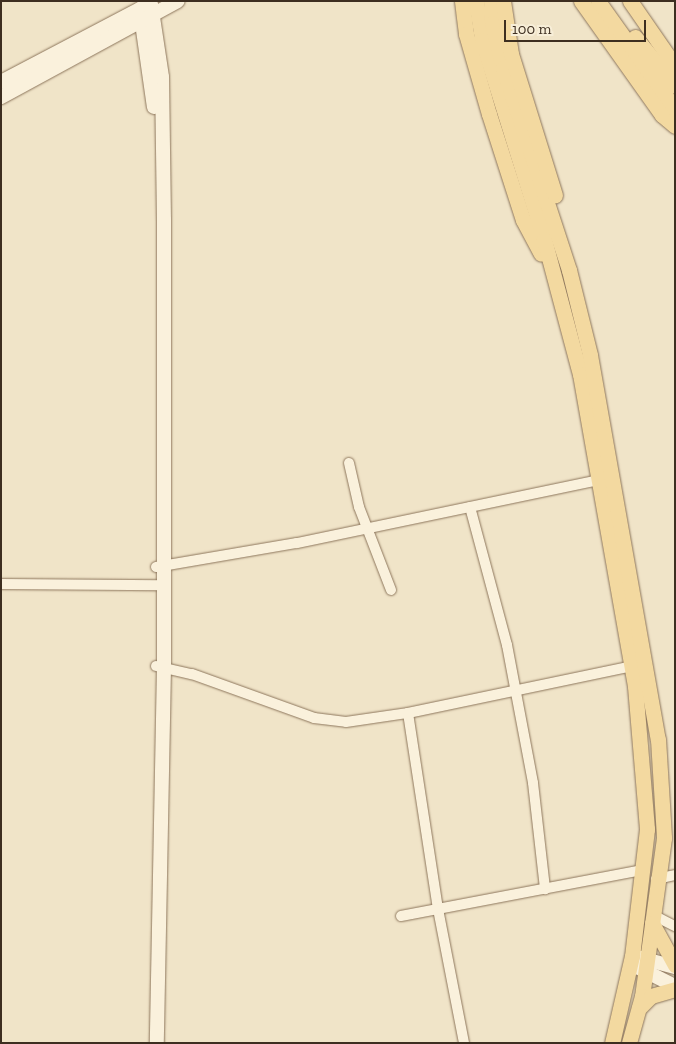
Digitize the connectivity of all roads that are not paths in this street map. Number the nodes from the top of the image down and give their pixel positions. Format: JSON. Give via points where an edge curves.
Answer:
{"nodes":[{"id":1,"x":178,"y":1,"type":"edge"},
{"id":2,"x":462,"y":1,"type":"edge"},
{"id":3,"x":476,"y":1,"type":"edge"},
{"id":4,"x":491,"y":1,"type":"edge"},
{"id":5,"x":503,"y":1,"type":"edge"},
{"id":6,"x":515,"y":1,"type":"edge"},
{"id":7,"x":580,"y":1,"type":"edge"},
{"id":8,"x":598,"y":1,"type":"edge"},
{"id":9,"x":610,"y":1,"type":"edge"},
{"id":10,"x":630,"y":1,"type":"edge"},
{"id":11,"x":148,"y":10,"type":"edge"},
{"id":12,"x":506,"y":22,"type":"junction"},
{"id":13,"x":675,"y":66,"type":"edge"},
{"id":14,"x":1,"y":82,"type":"edge"},
{"id":15,"x":675,"y":86,"type":"edge"},
{"id":16,"x":1,"y":97,"type":"edge"},
{"id":17,"x":675,"y":109,"type":"edge"},
{"id":18,"x":675,"y":126,"type":"edge"},
{"id":19,"x":550,"y":238,"type":"junction"},
{"id":20,"x":569,"y":270,"type":"junction"},
{"id":21,"x":555,"y":279,"type":"junction"},
{"id":22,"x":349,"y":463,"type":"dead end"},
{"id":23,"x":599,"y":480,"type":"junction"},
{"id":24,"x":470,"y":507,"type":"junction"},
{"id":25,"x":368,"y":528,"type":"junction"},
{"id":26,"x":160,"y":566,"type":"junction"},
{"id":27,"x":1,"y":584,"type":"edge"},
{"id":28,"x":159,"y":585,"type":"junction"},
{"id":29,"x":390,"y":590,"type":"dead end"},
{"id":30,"x":160,"y":666,"type":"junction"},
{"id":31,"x":632,"y":666,"type":"junction"},
{"id":32,"x":516,"y":690,"type":"junction"},
{"id":33,"x":408,"y":713,"type":"junction"},
{"id":34,"x":642,"y":870,"type":"junction"},
{"id":35,"x":675,"y":875,"type":"edge"},
{"id":36,"x":656,"y":879,"type":"junction"},
{"id":37,"x":545,"y":889,"type":"junction"},
{"id":38,"x":438,"y":909,"type":"junction"},
{"id":39,"x":401,"y":916,"type":"dead end"},
{"id":40,"x":652,"y":919,"type":"junction"},
{"id":41,"x":675,"y":926,"type":"edge"},
{"id":42,"x":631,"y":960,"type":"junction"},
{"id":43,"x":646,"y":965,"type":"junction"},
{"id":44,"x":675,"y":966,"type":"edge"},
{"id":45,"x":675,"y":987,"type":"edge"},
{"id":46,"x":639,"y":1008,"type":"junction"},
{"id":47,"x":148,"y":1043,"type":"edge"},
{"id":48,"x":157,"y":1043,"type":"edge"},
{"id":49,"x":464,"y":1043,"type":"edge"},
{"id":50,"x":612,"y":1043,"type":"edge"},
{"id":51,"x":629,"y":1043,"type":"edge"}],
"edges":[{"from":1,"to":11,"type":"street"},
{"from":2,"to":21,"type":"main road","via":[[466,34],[523,220]]},
{"from":3,"to":19,"type":"main road","via":[[482,40]]},
{"from":4,"to":19,"type":"main road","via":[[492,23],[503,68]]},
{"from":5,"to":12,"type":"main road"},
{"from":6,"to":12,"type":"main road"},
{"from":7,"to":18,"type":"main road","via":[[662,115]]},
{"from":8,"to":17,"type":"main road"},
{"from":9,"to":15,"type":"main road"},
{"from":10,"to":13,"type":"main road"},
{"from":11,"to":14,"type":"street"},
{"from":11,"to":16,"type":"street"},
{"from":11,"to":26,"type":"street","via":[[163,113]]},
{"from":12,"to":20,"type":"main road","via":[[511,54],[559,208]]},
{"from":19,"to":20,"type":"main road"},
{"from":19,"to":21,"type":"main road"},
{"from":20,"to":36,"type":"main road","via":[[590,355],[656,730],[664,838]]},
{"from":21,"to":23,"type":"main road","via":[[580,374]]},
{"from":22,"to":25,"type":"street","via":[[359,507]]},
{"from":23,"to":24,"type":"street"},
{"from":23,"to":31,"type":"main road"},
{"from":24,"to":25,"type":"street"},
{"from":24,"to":32,"type":"street"},
{"from":25,"to":26,"type":"street"},
{"from":25,"to":29,"type":"street"},
{"from":26,"to":28,"type":"street"},
{"from":27,"to":28,"type":"street"},
{"from":28,"to":30,"type":"street"},
{"from":30,"to":33,"type":"street","via":[[332,722]]},
{"from":30,"to":47,"type":"street"},
{"from":30,"to":48,"type":"street"},
{"from":31,"to":32,"type":"street"},
{"from":31,"to":34,"type":"main road","via":[[646,790],[647,829]]},
{"from":32,"to":33,"type":"street"},
{"from":32,"to":37,"type":"street","via":[[533,783]]},
{"from":33,"to":38,"type":"street"},
{"from":34,"to":37,"type":"street"},
{"from":34,"to":42,"type":"main road"},
{"from":35,"to":36,"type":"street"},
{"from":36,"to":40,"type":"main road"},
{"from":37,"to":38,"type":"street"},
{"from":38,"to":39,"type":"street"},
{"from":38,"to":49,"type":"street"},
{"from":40,"to":41,"type":"street"},
{"from":40,"to":43,"type":"main road"},
{"from":40,"to":44,"type":"main road"},
{"from":42,"to":43,"type":"street"},
{"from":42,"to":50,"type":"main road"},
{"from":43,"to":44,"type":"street"},
{"from":43,"to":45,"type":"street"},
{"from":43,"to":46,"type":"main road"},
{"from":45,"to":46,"type":"main road","via":[[651,996]]},
{"from":46,"to":51,"type":"main road"}]}
